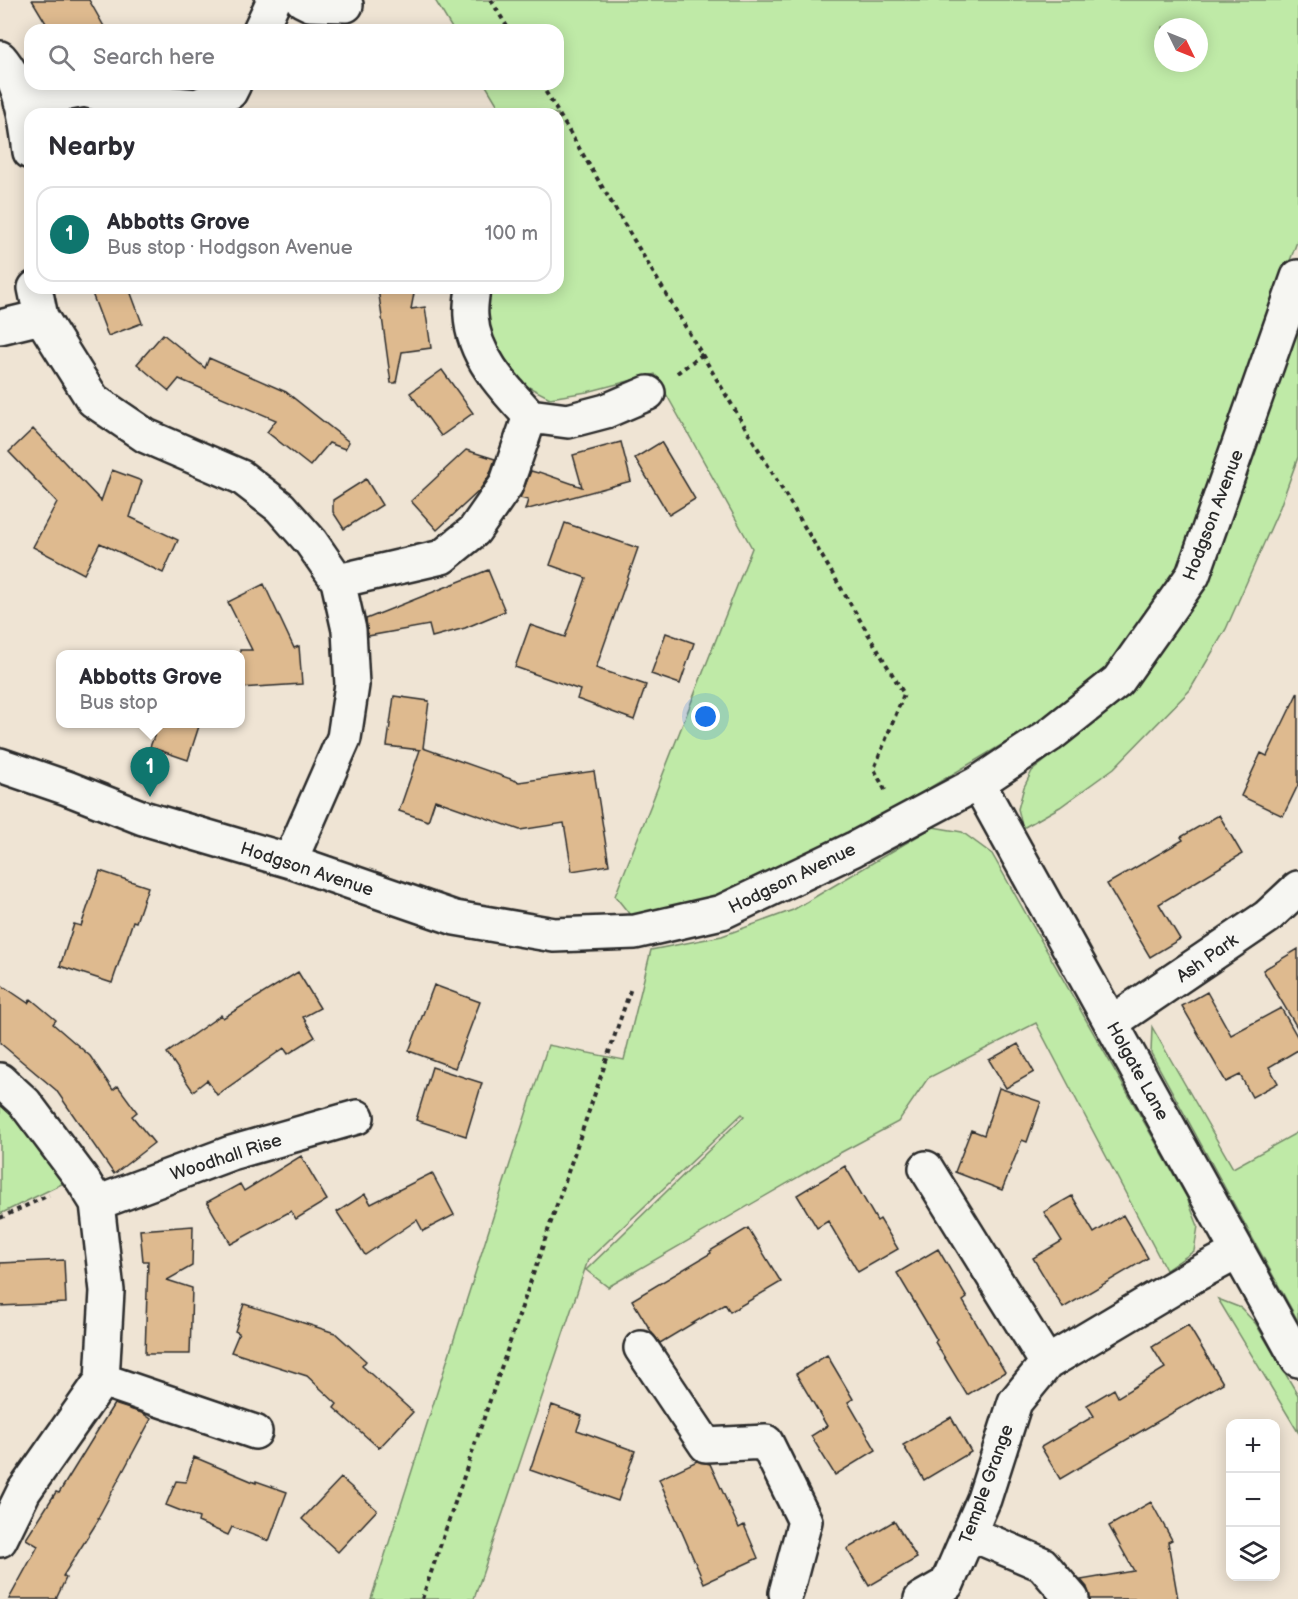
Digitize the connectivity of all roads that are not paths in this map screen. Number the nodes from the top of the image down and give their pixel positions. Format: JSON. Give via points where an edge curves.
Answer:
{"nodes":[{"id":1,"x":274,"y":0,"type":"edge"},
{"id":2,"x":302,"y":0,"type":"edge"},
{"id":3,"x":346,"y":4,"type":"dead end"},
{"id":4,"x":263,"y":24,"type":"edge"},
{"id":5,"x":0,"y":58,"type":"edge"},
{"id":6,"x":84,"y":90,"type":"edge"},
{"id":7,"x":84,"y":90,"type":"edge"},
{"id":8,"x":231,"y":90,"type":"edge"},
{"id":9,"x":21,"y":102,"type":"junction"},
{"id":10,"x":24,"y":110,"type":"edge"},
{"id":11,"x":1298,"y":279,"type":"edge"},
{"id":12,"x":473,"y":294,"type":"edge"},
{"id":13,"x":38,"y":302,"type":"edge"},
{"id":14,"x":0,"y":327,"type":"edge"},
{"id":15,"x":648,"y":393,"type":"dead end"},
{"id":16,"x":530,"y":416,"type":"junction"},
{"id":17,"x":338,"y":581,"type":"junction"},
{"id":18,"x":0,"y":765,"type":"edge"},
{"id":19,"x":978,"y":783,"type":"junction"},
{"id":20,"x":290,"y":861,"type":"junction"},
{"id":21,"x":1298,"y":888,"type":"edge"},
{"id":22,"x":1112,"y":1023,"type":"junction"},
{"id":23,"x":0,"y":1080,"type":"edge"},
{"id":24,"x":357,"y":1118,"type":"dead end"},
{"id":25,"x":926,"y":1168,"type":"dead end"},
{"id":26,"x":89,"y":1191,"type":"junction"},
{"id":27,"x":1238,"y":1252,"type":"junction"},
{"id":28,"x":641,"y":1348,"type":"dead end"},
{"id":29,"x":1298,"y":1360,"type":"edge"},
{"id":30,"x":1047,"y":1363,"type":"junction"},
{"id":31,"x":102,"y":1380,"type":"junction"},
{"id":32,"x":255,"y":1432,"type":"dead end"},
{"id":33,"x":969,"y":1533,"type":"junction"},
{"id":34,"x":0,"y":1540,"type":"edge"},
{"id":35,"x":787,"y":1597,"type":"edge"},
{"id":36,"x":921,"y":1599,"type":"edge"},
{"id":37,"x":1072,"y":1599,"type":"edge"}],
"edges":[{"from":1,"to":4,"type":"street"},
{"from":2,"to":3,"type":"street","via":[[310,4]]},
{"from":5,"to":9,"type":"street","via":[[8,66]]},
{"from":6,"to":8,"type":"street","via":[[127,100],[197,106]]},
{"from":7,"to":9,"type":"street"},
{"from":9,"to":10,"type":"street"},
{"from":11,"to":19,"type":"street","name":"Hodgson Avenue","via":[[1193,575],[1118,681],[1050,735]]},
{"from":12,"to":16,"type":"street","via":[[471,317],[480,350],[501,384]]},
{"from":13,"to":14,"type":"street"},
{"from":13,"to":17,"type":"street","via":[[93,400],[146,436],[242,477],[280,507]]},
{"from":15,"to":16,"type":"street","via":[[606,411],[568,421]]},
{"from":16,"to":17,"type":"street","via":[[506,485],[474,531],[442,557]]},
{"from":17,"to":20,"type":"street","via":[[349,630],[352,685],[344,738]]},
{"from":18,"to":20,"type":"street","name":"Hodgson Avenue","via":[[143,818]]},
{"from":19,"to":20,"type":"street","name":"Hodgson Avenue","via":[[854,849],[722,912],[635,932],[554,935],[455,918]]},
{"from":19,"to":22,"type":"street","name":"Holgate Lane"},
{"from":21,"to":22,"type":"street","name":"Ash Park","via":[[1267,917]]},
{"from":22,"to":27,"type":"street","name":"Holgate Lane"},
{"from":23,"to":26,"type":"street","via":[[25,1103]]},
{"from":24,"to":26,"type":"street","name":"Woodhall Rise"},
{"from":25,"to":30,"type":"street"},
{"from":26,"to":31,"type":"street","via":[[107,1291]]},
{"from":27,"to":29,"type":"street","name":"Holgate Lane"},
{"from":27,"to":30,"type":"street","name":"Temple Grange"},
{"from":28,"to":35,"type":"street","via":[[706,1445],[766,1442],[805,1521]]},
{"from":30,"to":33,"type":"street","name":"Temple Grange","via":[[1015,1402]]},
{"from":31,"to":32,"type":"street"},
{"from":31,"to":34,"type":"street","via":[[24,1491]]},
{"from":33,"to":36,"type":"street","name":"Temple Grange","via":[[947,1584]]},
{"from":33,"to":37,"type":"street","via":[[1042,1564]]}]}
